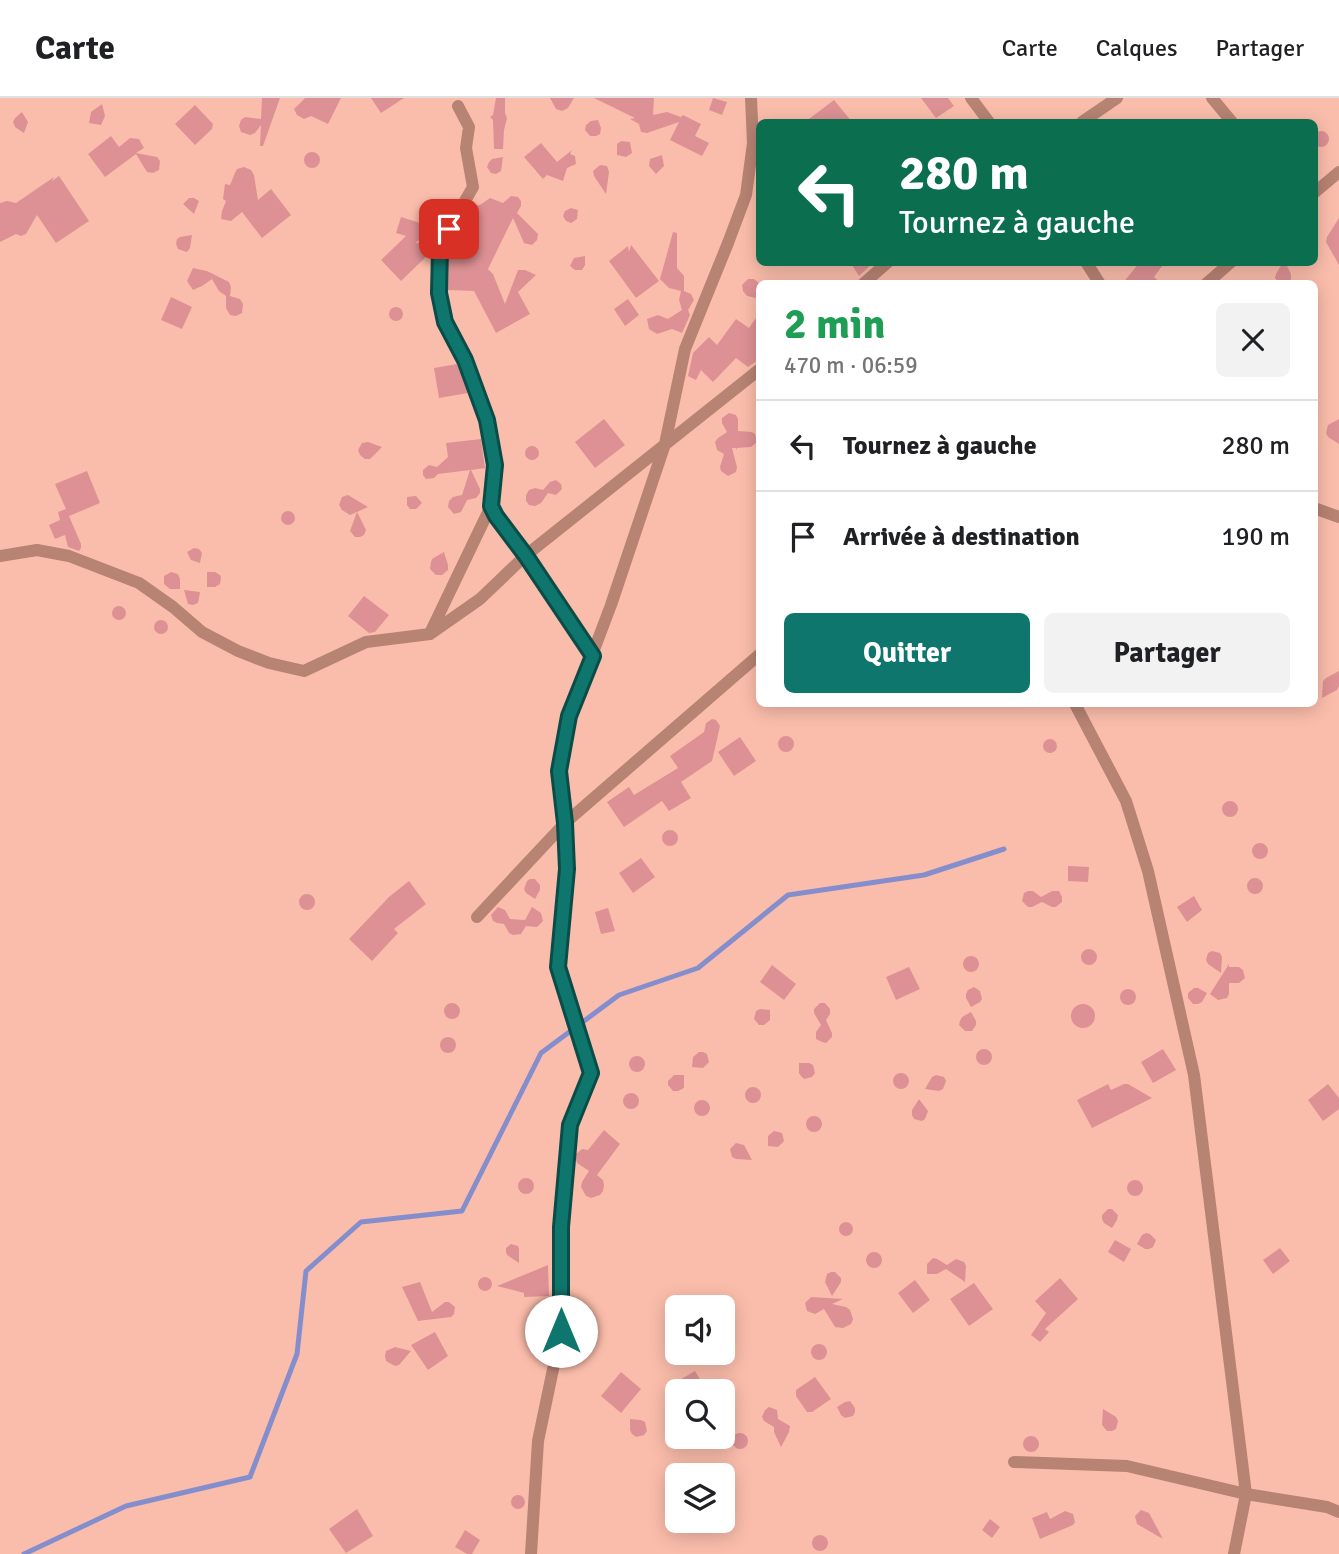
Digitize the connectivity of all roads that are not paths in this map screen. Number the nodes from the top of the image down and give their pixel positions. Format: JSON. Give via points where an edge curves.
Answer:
{"nodes":[{"id":1,"x":751,"y":98,"type":"edge"},
{"id":2,"x":971,"y":98,"type":"edge"},
{"id":3,"x":1117,"y":98,"type":"edge"},
{"id":4,"x":1212,"y":98,"type":"edge"},
{"id":5,"x":456,"y":101,"type":"edge"},
{"id":6,"x":987,"y":119,"type":"edge"},
{"id":7,"x":1086,"y":119,"type":"edge"},
{"id":8,"x":1230,"y":119,"type":"edge"},
{"id":9,"x":1339,"y":172,"type":"edge"},
{"id":10,"x":1318,"y":190,"type":"edge"},
{"id":11,"x":883,"y":266,"type":"edge"},
{"id":12,"x":1226,"y":266,"type":"edge"},
{"id":13,"x":868,"y":280,"type":"edge"},
{"id":14,"x":1211,"y":280,"type":"edge"},
{"id":15,"x":756,"y":372,"type":"edge"},
{"id":16,"x":665,"y":444,"type":"junction"},
{"id":17,"x":491,"y":506,"type":"junction"},
{"id":18,"x":1318,"y":509,"type":"edge"},
{"id":19,"x":1339,"y":517,"type":"edge"},
{"id":20,"x":0,"y":556,"type":"edge"},
{"id":21,"x":526,"y":556,"type":"junction"},
{"id":22,"x":430,"y":634,"type":"junction"},
{"id":23,"x":593,"y":656,"type":"junction"},
{"id":24,"x":756,"y":657,"type":"edge"},
{"id":25,"x":1077,"y":707,"type":"edge"},
{"id":26,"x":565,"y":823,"type":"junction"},
{"id":27,"x":477,"y":918,"type":"dead end"},
{"id":28,"x":1014,"y":1462,"type":"dead end"},
{"id":29,"x":1246,"y":1494,"type":"junction"},
{"id":30,"x":1339,"y":1512,"type":"edge"},
{"id":31,"x":531,"y":1554,"type":"edge"},
{"id":32,"x":1234,"y":1554,"type":"edge"}],
"edges":[{"from":1,"to":16,"type":"street","via":[[753,143],[746,195],[685,349]]},
{"from":2,"to":6,"type":"street"},
{"from":3,"to":7,"type":"street"},
{"from":4,"to":8,"type":"street"},
{"from":5,"to":17,"type":"street","via":[[469,127],[466,148],[473,187],[440,251],[439,293],[445,322],[487,420],[495,465]]},
{"from":9,"to":10,"type":"street"},
{"from":11,"to":13,"type":"street"},
{"from":12,"to":14,"type":"street"},
{"from":15,"to":16,"type":"street"},
{"from":16,"to":21,"type":"street"},
{"from":16,"to":23,"type":"street"},
{"from":17,"to":21,"type":"street"},
{"from":17,"to":22,"type":"street"},
{"from":18,"to":19,"type":"street"},
{"from":20,"to":22,"type":"street","via":[[37,550],[69,556],[139,583],[202,632],[238,651],[304,671],[366,642]]},
{"from":21,"to":22,"type":"street","via":[[480,599]]},
{"from":21,"to":23,"type":"street"},
{"from":23,"to":26,"type":"street","via":[[569,716],[559,771]]},
{"from":24,"to":26,"type":"street"},
{"from":25,"to":29,"type":"street","via":[[1126,801],[1148,871],[1194,1075]]},
{"from":26,"to":27,"type":"street"},
{"from":26,"to":31,"type":"street","via":[[567,869],[558,967],[591,1073],[570,1125],[561,1227],[561,1331],[538,1441]]},
{"from":28,"to":29,"type":"street","via":[[1127,1466]]},
{"from":29,"to":30,"type":"street"},
{"from":29,"to":32,"type":"street"}]}
